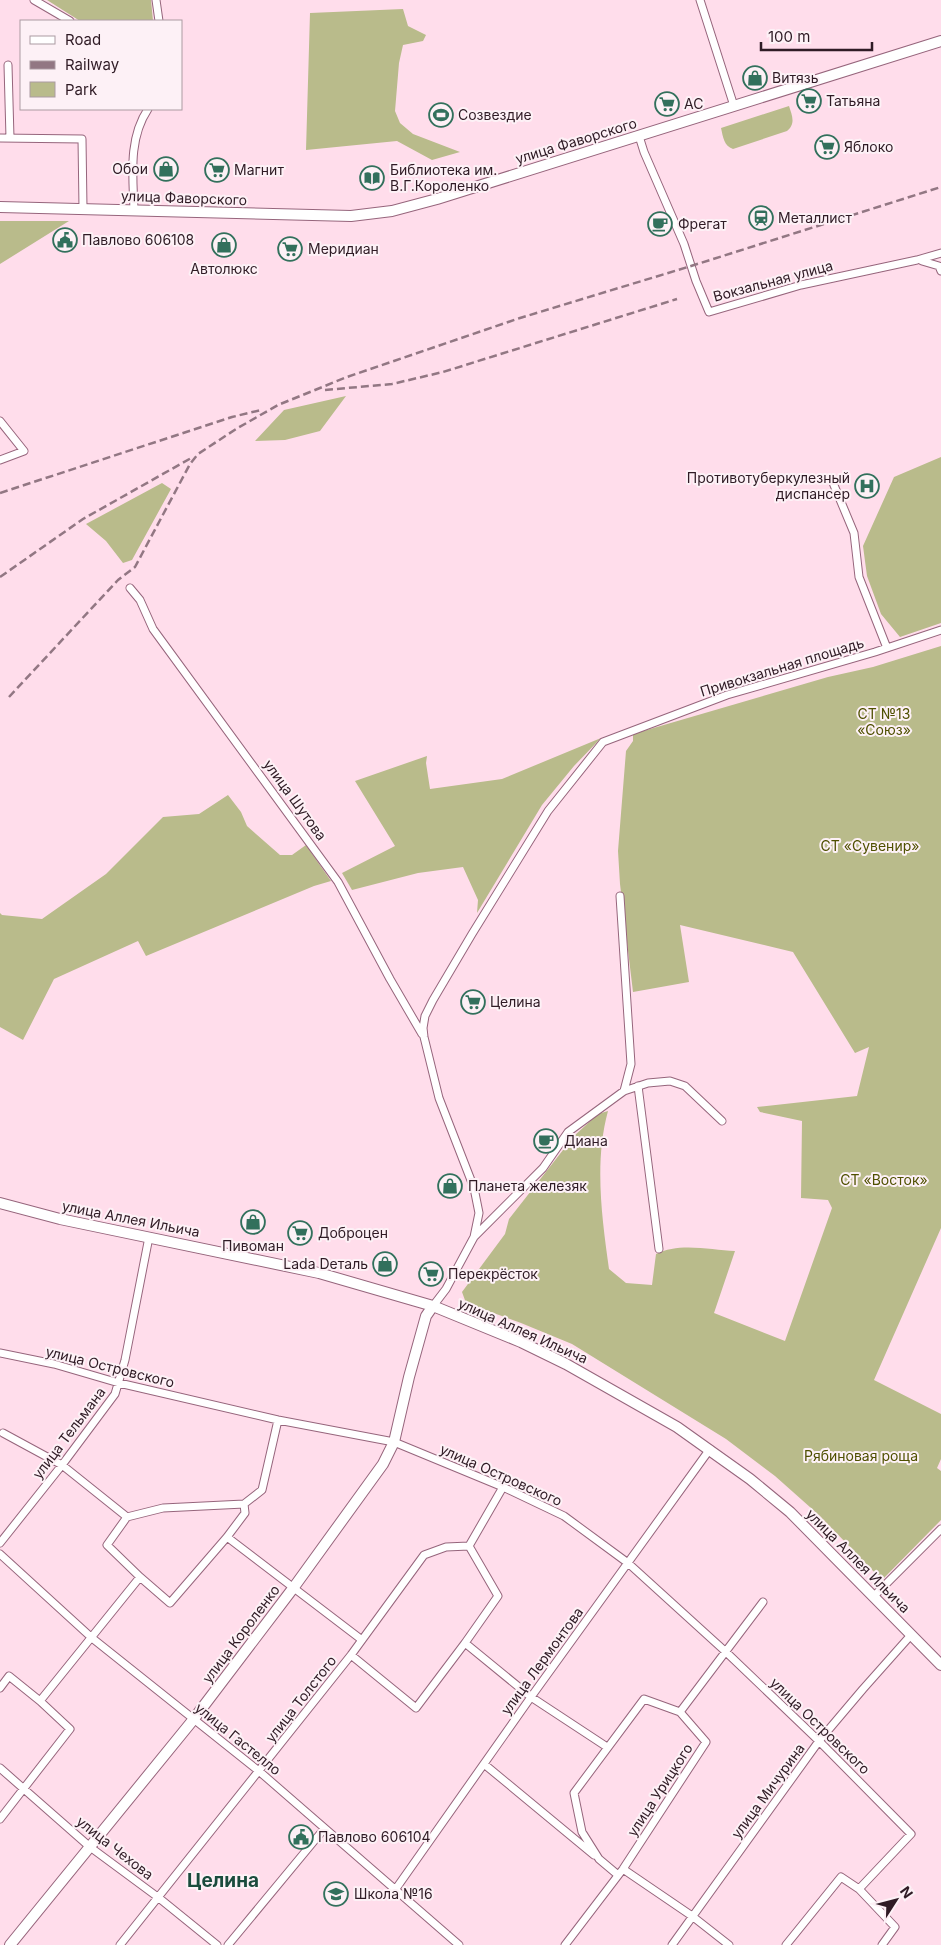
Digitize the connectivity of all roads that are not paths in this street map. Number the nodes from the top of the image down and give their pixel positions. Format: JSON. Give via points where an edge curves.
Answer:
{"nodes":[{"id":1,"x":34,"y":0,"type":"edge"},
{"id":2,"x":156,"y":0,"type":"edge"},
{"id":3,"x":700,"y":0,"type":"edge"},
{"id":4,"x":68,"y":20,"type":"edge"},
{"id":5,"x":158,"y":20,"type":"edge"},
{"id":6,"x":941,"y":41,"type":"edge"},
{"id":7,"x":8,"y":66,"type":"dead end"},
{"id":8,"x":734,"y":106,"type":"junction"},
{"id":9,"x":147,"y":110,"type":"edge"},
{"id":10,"x":639,"y":136,"type":"junction"},
{"id":11,"x":0,"y":138,"type":"edge"},
{"id":12,"x":10,"y":138,"type":"junction"},
{"id":13,"x":0,"y":206,"type":"edge"},
{"id":14,"x":84,"y":208,"type":"junction"},
{"id":15,"x":134,"y":210,"type":"junction"},
{"id":16,"x":941,"y":253,"type":"edge"},
{"id":17,"x":917,"y":260,"type":"junction"},
{"id":18,"x":941,"y":271,"type":"edge"},
{"id":19,"x":0,"y":421,"type":"edge"},
{"id":20,"x":0,"y":460,"type":"edge"},
{"id":21,"x":831,"y":478,"type":"dead end"},
{"id":22,"x":130,"y":588,"type":"dead end"},
{"id":23,"x":941,"y":630,"type":"edge"},
{"id":24,"x":887,"y":648,"type":"junction"},
{"id":25,"x":620,"y":896,"type":"dead end"},
{"id":26,"x":424,"y":1037,"type":"junction"},
{"id":27,"x":638,"y":1086,"type":"junction"},
{"id":28,"x":624,"y":1091,"type":"junction"},
{"id":29,"x":722,"y":1121,"type":"dead end"},
{"id":30,"x":0,"y":1203,"type":"edge"},
{"id":31,"x":149,"y":1237,"type":"junction"},
{"id":32,"x":474,"y":1237,"type":"junction"},
{"id":33,"x":659,"y":1249,"type":"dead end"},
{"id":34,"x":433,"y":1306,"type":"junction"},
{"id":35,"x":0,"y":1354,"type":"edge"},
{"id":36,"x":119,"y":1383,"type":"junction"},
{"id":37,"x":278,"y":1420,"type":"junction"},
{"id":38,"x":3,"y":1433,"type":"dead end"},
{"id":39,"x":394,"y":1442,"type":"junction"},
{"id":40,"x":710,"y":1449,"type":"junction"},
{"id":41,"x":62,"y":1465,"type":"junction"},
{"id":42,"x":503,"y":1486,"type":"junction"},
{"id":43,"x":244,"y":1504,"type":"junction"},
{"id":44,"x":127,"y":1517,"type":"junction"},
{"id":45,"x":941,"y":1529,"type":"edge"},
{"id":46,"x":227,"y":1537,"type":"junction"},
{"id":47,"x":0,"y":1542,"type":"edge"},
{"id":48,"x":469,"y":1546,"type":"junction"},
{"id":49,"x":0,"y":1554,"type":"edge"},
{"id":50,"x":628,"y":1563,"type":"junction"},
{"id":51,"x":140,"y":1576,"type":"junction"},
{"id":52,"x":294,"y":1586,"type":"junction"},
{"id":53,"x":873,"y":1597,"type":"junction"},
{"id":54,"x":763,"y":1602,"type":"dead end"},
{"id":55,"x":911,"y":1635,"type":"junction"},
{"id":56,"x":92,"y":1638,"type":"junction"},
{"id":57,"x":362,"y":1640,"type":"junction"},
{"id":58,"x":464,"y":1643,"type":"junction"},
{"id":59,"x":726,"y":1652,"type":"junction"},
{"id":60,"x":351,"y":1656,"type":"junction"},
{"id":61,"x":941,"y":1665,"type":"edge"},
{"id":62,"x":0,"y":1688,"type":"edge"},
{"id":63,"x":531,"y":1697,"type":"junction"},
{"id":64,"x":40,"y":1701,"type":"junction"},
{"id":65,"x":680,"y":1712,"type":"junction"},
{"id":66,"x":193,"y":1720,"type":"junction"},
{"id":67,"x":819,"y":1741,"type":"junction"},
{"id":68,"x":606,"y":1747,"type":"junction"},
{"id":69,"x":484,"y":1764,"type":"junction"},
{"id":70,"x":0,"y":1768,"type":"edge"},
{"id":71,"x":260,"y":1772,"type":"junction"},
{"id":72,"x":24,"y":1789,"type":"junction"},
{"id":73,"x":0,"y":1818,"type":"edge"},
{"id":74,"x":324,"y":1829,"type":"junction"},
{"id":75,"x":90,"y":1847,"type":"junction"},
{"id":76,"x":598,"y":1859,"type":"junction"},
{"id":77,"x":623,"y":1869,"type":"junction"},
{"id":78,"x":618,"y":1875,"type":"junction"},
{"id":79,"x":859,"y":1889,"type":"junction"},
{"id":80,"x":396,"y":1890,"type":"junction"},
{"id":81,"x":159,"y":1898,"type":"junction"},
{"id":82,"x":692,"y":1916,"type":"junction"},
{"id":83,"x":10,"y":1945,"type":"edge"},
{"id":84,"x":120,"y":1945,"type":"edge"},
{"id":85,"x":217,"y":1945,"type":"edge"},
{"id":86,"x":228,"y":1945,"type":"edge"},
{"id":87,"x":459,"y":1945,"type":"edge"},
{"id":88,"x":565,"y":1945,"type":"edge"},
{"id":89,"x":672,"y":1945,"type":"edge"},
{"id":90,"x":729,"y":1945,"type":"edge"},
{"id":91,"x":786,"y":1945,"type":"edge"},
{"id":92,"x":882,"y":1945,"type":"edge"}],
"edges":[{"from":1,"to":4,"type":"street"},
{"from":2,"to":5,"type":"street"},
{"from":3,"to":8,"type":"street"},
{"from":6,"to":8,"type":"street","name":"улица Фаворского"},
{"from":7,"to":12,"type":"street"},
{"from":8,"to":10,"type":"street","name":"улица Фаворского"},
{"from":9,"to":15,"type":"street","via":[[141,118],[133,146]]},
{"from":10,"to":15,"type":"street","name":"улица Фаворского","via":[[392,212],[351,216]]},
{"from":10,"to":17,"type":"street","name":"Вокзальная улица","via":[[710,312],[800,285]]},
{"from":11,"to":12,"type":"street"},
{"from":12,"to":14,"type":"street","via":[[82,139]]},
{"from":13,"to":14,"type":"street","name":"улица Фаворского"},
{"from":14,"to":15,"type":"street","name":"улица Фаворского"},
{"from":16,"to":17,"type":"street","name":"Вокзальная улица"},
{"from":17,"to":18,"type":"street","via":[[939,266]]},
{"from":19,"to":20,"type":"street","via":[[24,451]]},
{"from":21,"to":24,"type":"street","via":[[854,533],[859,577]]},
{"from":22,"to":26,"type":"street","name":"улица Шутова","via":[[140,600],[153,629],[338,882]]},
{"from":23,"to":24,"type":"street","name":"Привокзальная площадь"},
{"from":24,"to":26,"type":"street","name":"Привокзальная площадь","via":[[727,694],[603,742],[548,811],[472,934],[429,1008],[423,1028]]},
{"from":25,"to":28,"type":"street","via":[[631,1064]]},
{"from":26,"to":32,"type":"street","via":[[439,1098],[474,1188],[479,1213]]},
{"from":27,"to":28,"type":"street"},
{"from":27,"to":29,"type":"street","via":[[670,1081],[685,1086]]},
{"from":27,"to":33,"type":"street"},
{"from":28,"to":32,"type":"street","via":[[568,1132],[543,1168]]},
{"from":30,"to":31,"type":"street","name":"улица Аллея Ильича","via":[[53,1218]]},
{"from":31,"to":34,"type":"street","name":"улица Аллея Ильича","via":[[319,1273]]},
{"from":31,"to":36,"type":"street","name":"улица Тельмана"},
{"from":32,"to":34,"type":"street"},
{"from":34,"to":39,"type":"street","name":"улица Короленко","via":[[426,1316]]},
{"from":34,"to":40,"type":"street","name":"улица Аллея Ильича","via":[[566,1364]]},
{"from":35,"to":36,"type":"street","name":"улица Островского","via":[[54,1364]]},
{"from":36,"to":37,"type":"street","name":"улица Островского"},
{"from":36,"to":41,"type":"street","name":"улица Тельмана","via":[[115,1394]]},
{"from":37,"to":39,"type":"street","name":"улица Островского"},
{"from":37,"to":43,"type":"street","via":[[262,1490]]},
{"from":38,"to":41,"type":"street"},
{"from":39,"to":42,"type":"street","name":"улица Островского"},
{"from":39,"to":52,"type":"street","name":"улица Короленко","via":[[383,1464]]},
{"from":40,"to":50,"type":"street","name":"улица Лермонтова"},
{"from":40,"to":53,"type":"street","name":"улица Аллея Ильича","via":[[790,1512]]},
{"from":41,"to":44,"type":"street"},
{"from":41,"to":47,"type":"street","name":"улица Тельмана"},
{"from":42,"to":48,"type":"street"},
{"from":42,"to":50,"type":"street","name":"улица Островского","via":[[564,1516]]},
{"from":43,"to":44,"type":"street","via":[[163,1508]]},
{"from":43,"to":46,"type":"street","via":[[245,1513]]},
{"from":44,"to":51,"type":"street","via":[[107,1545]]},
{"from":45,"to":53,"type":"street"},
{"from":46,"to":51,"type":"street","via":[[170,1603]]},
{"from":46,"to":52,"type":"street"},
{"from":48,"to":57,"type":"street","name":"улица Толстого","via":[[446,1546],[424,1555]]},
{"from":48,"to":58,"type":"street","via":[[498,1596]]},
{"from":49,"to":56,"type":"street","name":"улица Гастелло"},
{"from":50,"to":59,"type":"street","name":"улица Островского"},
{"from":50,"to":63,"type":"street","name":"улица Лермонтова"},
{"from":51,"to":56,"type":"street"},
{"from":52,"to":57,"type":"street"},
{"from":52,"to":66,"type":"street","name":"улица Короленко"},
{"from":53,"to":55,"type":"street","name":"улица Аллея Ильича"},
{"from":54,"to":59,"type":"street"},
{"from":55,"to":61,"type":"street","name":"улица Аллея Ильича"},
{"from":55,"to":67,"type":"street","name":"улица Мичурина"},
{"from":56,"to":64,"type":"street"},
{"from":56,"to":66,"type":"street","name":"улица Гастелло"},
{"from":57,"to":60,"type":"street","name":"улица Толстого"},
{"from":58,"to":60,"type":"street","via":[[416,1708]]},
{"from":58,"to":63,"type":"street"},
{"from":59,"to":65,"type":"street"},
{"from":59,"to":67,"type":"street","name":"улица Островского"},
{"from":60,"to":71,"type":"street","name":"улица Толстого"},
{"from":62,"to":64,"type":"street","via":[[9,1676]]},
{"from":63,"to":68,"type":"street"},
{"from":63,"to":69,"type":"street","name":"улица Лермонтова"},
{"from":64,"to":72,"type":"street","via":[[70,1729]]},
{"from":65,"to":68,"type":"street","via":[[644,1699]]},
{"from":65,"to":77,"type":"street","name":"улица Урицкого","via":[[706,1742]]},
{"from":66,"to":71,"type":"street","name":"улица Гастелло"},
{"from":66,"to":75,"type":"street","name":"улица Короленко"},
{"from":67,"to":79,"type":"street","name":"улица Островского","via":[[911,1834]]},
{"from":67,"to":82,"type":"street","name":"улица Мичурина"},
{"from":68,"to":76,"type":"street","via":[[574,1793],[582,1832]]},
{"from":69,"to":76,"type":"street"},
{"from":69,"to":80,"type":"street","name":"улица Лермонтова"},
{"from":70,"to":72,"type":"street","name":"улица Чехова"},
{"from":71,"to":74,"type":"street","name":"улица Гастелло"},
{"from":71,"to":81,"type":"street","name":"улица Толстого"},
{"from":72,"to":73,"type":"street"},
{"from":72,"to":75,"type":"street","name":"улица Чехова"},
{"from":74,"to":80,"type":"street","name":"улица Гастелло"},
{"from":74,"to":86,"type":"street"},
{"from":75,"to":81,"type":"street","name":"улица Чехова"},
{"from":75,"to":83,"type":"street","name":"улица Короленко"},
{"from":76,"to":78,"type":"street"},
{"from":77,"to":78,"type":"street","name":"улица Урицкого"},
{"from":77,"to":82,"type":"street"},
{"from":78,"to":88,"type":"street","name":"улица Урицкого"},
{"from":79,"to":91,"type":"street","via":[[840,1877]]},
{"from":79,"to":92,"type":"street","via":[[895,1927]]},
{"from":80,"to":87,"type":"street","name":"улица Гастелло"},
{"from":81,"to":84,"type":"street","name":"улица Толстого"},
{"from":81,"to":85,"type":"street","name":"улица Чехова"},
{"from":82,"to":89,"type":"street","name":"улица Мичурина"},
{"from":82,"to":90,"type":"street"}]}
